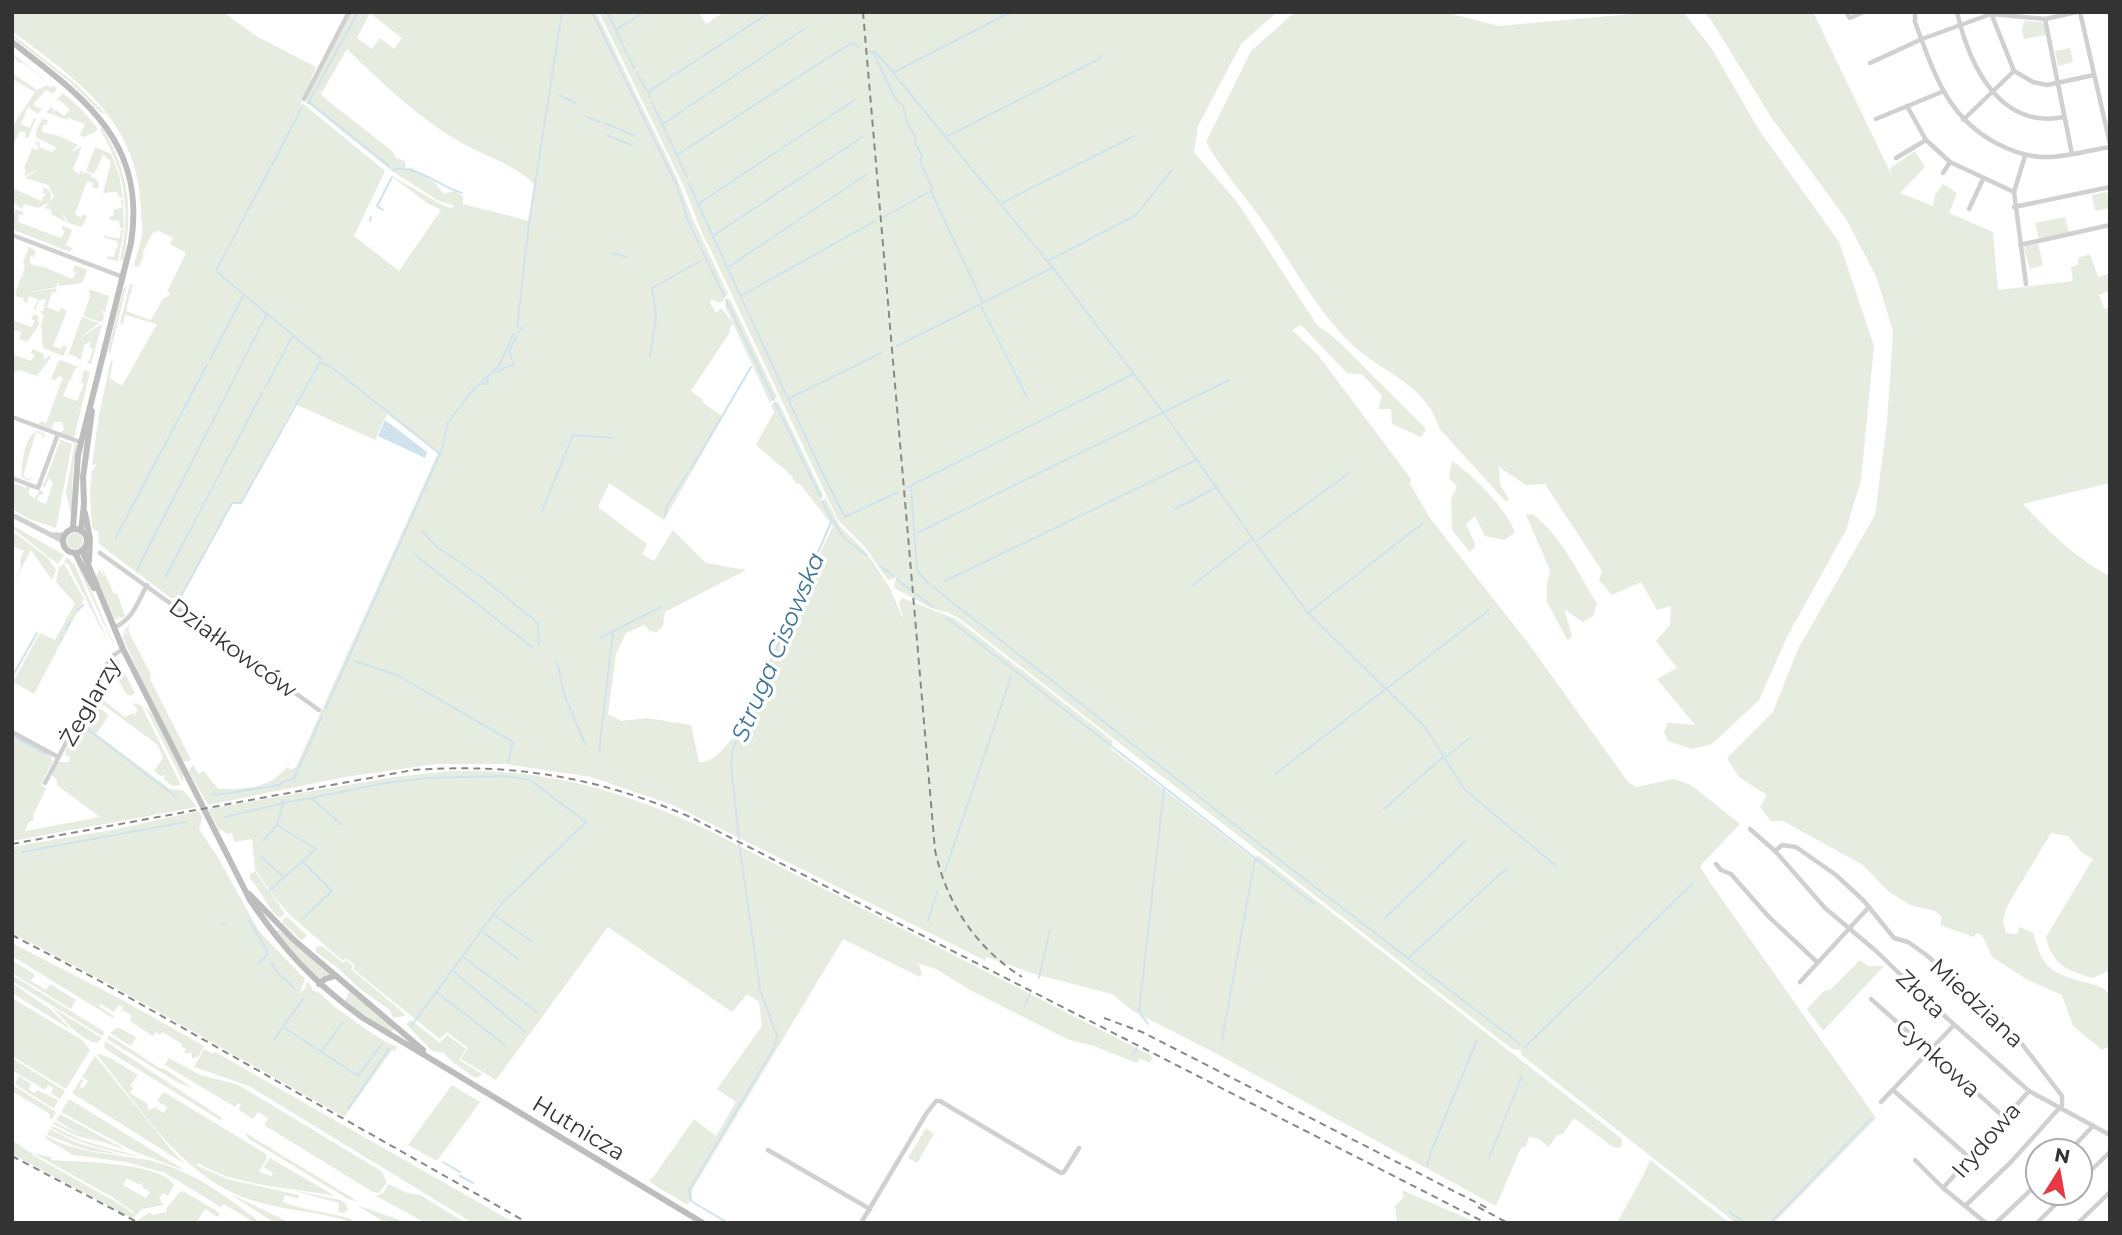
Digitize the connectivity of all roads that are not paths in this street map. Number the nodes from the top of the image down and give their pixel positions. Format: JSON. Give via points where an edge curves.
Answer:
{"nodes":[{"id":1,"x":349,"y":12,"type":"edge"},
{"id":2,"x":1846,"y":12,"type":"edge"},
{"id":3,"x":1863,"y":12,"type":"edge"},
{"id":4,"x":1915,"y":12,"type":"edge"},
{"id":5,"x":1956,"y":12,"type":"edge"},
{"id":6,"x":2079,"y":12,"type":"edge"},
{"id":7,"x":1991,"y":13,"type":"edge"},
{"id":8,"x":2045,"y":19,"type":"junction"},
{"id":9,"x":1959,"y":24,"type":"junction"},
{"id":10,"x":1922,"y":39,"type":"junction"},
{"id":11,"x":12,"y":42,"type":"edge"},
{"id":12,"x":1870,"y":63,"type":"dead end"},
{"id":13,"x":2014,"y":71,"type":"junction"},
{"id":14,"x":2094,"y":75,"type":"junction"},
{"id":15,"x":2058,"y":83,"type":"junction"},
{"id":16,"x":1944,"y":91,"type":"junction"},
{"id":17,"x":1991,"y":92,"type":"junction"},
{"id":18,"x":304,"y":99,"type":"dead end"},
{"id":19,"x":1907,"y":106,"type":"junction"},
{"id":20,"x":2064,"y":117,"type":"junction"},
{"id":21,"x":1875,"y":119,"type":"dead end"},
{"id":22,"x":1963,"y":120,"type":"junction"},
{"id":23,"x":1926,"y":140,"type":"junction"},
{"id":24,"x":2110,"y":145,"type":"edge"},
{"id":25,"x":2072,"y":154,"type":"junction"},
{"id":26,"x":2025,"y":156,"type":"junction"},
{"id":27,"x":1896,"y":158,"type":"dead end"},
{"id":28,"x":1950,"y":162,"type":"junction"},
{"id":29,"x":1943,"y":173,"type":"dead end"},
{"id":30,"x":1983,"y":179,"type":"junction"},
{"id":31,"x":2110,"y":187,"type":"edge"},
{"id":32,"x":2014,"y":192,"type":"junction"},
{"id":33,"x":2014,"y":206,"type":"junction"},
{"id":34,"x":1969,"y":209,"type":"dead end"},
{"id":35,"x":2110,"y":225,"type":"edge"},
{"id":36,"x":12,"y":234,"type":"edge"},
{"id":37,"x":2020,"y":245,"type":"junction"},
{"id":38,"x":123,"y":277,"type":"junction"},
{"id":39,"x":2026,"y":284,"type":"dead end"},
{"id":40,"x":12,"y":417,"type":"edge"},
{"id":41,"x":58,"y":434,"type":"junction"},
{"id":42,"x":84,"y":443,"type":"junction"},
{"id":43,"x":12,"y":478,"type":"edge"},
{"id":44,"x":84,"y":504,"type":"junction"},
{"id":45,"x":12,"y":515,"type":"edge"},
{"id":46,"x":77,"y":530,"type":"junction"},
{"id":47,"x":64,"y":538,"type":"junction"},
{"id":48,"x":79,"y":551,"type":"junction"},
{"id":49,"x":100,"y":553,"type":"dead end"},
{"id":50,"x":88,"y":564,"type":"junction"},
{"id":51,"x":147,"y":585,"type":"junction"},
{"id":52,"x":99,"y":595,"type":"junction"},
{"id":53,"x":114,"y":628,"type":"junction"},
{"id":54,"x":123,"y":649,"type":"junction"},
{"id":55,"x":319,"y":710,"type":"dead end"},
{"id":56,"x":12,"y":732,"type":"edge"},
{"id":57,"x":58,"y":757,"type":"junction"},
{"id":58,"x":45,"y":783,"type":"dead end"},
{"id":59,"x":1750,"y":829,"type":"dead end"},
{"id":60,"x":1775,"y":851,"type":"junction"},
{"id":61,"x":1716,"y":864,"type":"dead end"},
{"id":62,"x":248,"y":893,"type":"junction"},
{"id":63,"x":1869,"y":907,"type":"junction"},
{"id":64,"x":278,"y":924,"type":"junction"},
{"id":65,"x":1848,"y":928,"type":"junction"},
{"id":66,"x":270,"y":929,"type":"junction"},
{"id":67,"x":1817,"y":962,"type":"junction"},
{"id":68,"x":335,"y":976,"type":"junction"},
{"id":69,"x":1800,"y":982,"type":"dead end"},
{"id":70,"x":319,"y":984,"type":"junction"},
{"id":71,"x":348,"y":986,"type":"junction"},
{"id":72,"x":1871,"y":999,"type":"dead end"},
{"id":73,"x":342,"y":1003,"type":"junction"},
{"id":74,"x":1954,"y":1025,"type":"junction"},
{"id":75,"x":398,"y":1029,"type":"junction"},
{"id":76,"x":393,"y":1036,"type":"junction"},
{"id":77,"x":1929,"y":1051,"type":"junction"},
{"id":78,"x":438,"y":1063,"type":"junction"},
{"id":79,"x":1893,"y":1090,"type":"junction"},
{"id":80,"x":2029,"y":1091,"type":"junction"},
{"id":81,"x":1881,"y":1102,"type":"dead end"},
{"id":82,"x":2059,"y":1108,"type":"junction"},
{"id":83,"x":2005,"y":1118,"type":"junction"},
{"id":84,"x":2093,"y":1126,"type":"junction"},
{"id":85,"x":2110,"y":1135,"type":"edge"},
{"id":86,"x":2082,"y":1137,"type":"edge"},
{"id":87,"x":1079,"y":1148,"type":"dead end"},
{"id":88,"x":768,"y":1150,"type":"dead end"},
{"id":89,"x":2110,"y":1152,"type":"edge"},
{"id":90,"x":1970,"y":1157,"type":"junction"},
{"id":91,"x":1915,"y":1160,"type":"dead end"},
{"id":92,"x":2094,"y":1167,"type":"edge"},
{"id":93,"x":1943,"y":1188,"type":"junction"},
{"id":94,"x":2110,"y":1192,"type":"edge"},
{"id":95,"x":2024,"y":1196,"type":"edge"},
{"id":96,"x":1966,"y":1205,"type":"junction"},
{"id":97,"x":2053,"y":1207,"type":"edge"},
{"id":98,"x":870,"y":1209,"type":"junction"},
{"id":99,"x":703,"y":1223,"type":"edge"},
{"id":100,"x":861,"y":1223,"type":"edge"},
{"id":101,"x":1986,"y":1223,"type":"edge"},
{"id":102,"x":1996,"y":1223,"type":"edge"},
{"id":103,"x":2037,"y":1223,"type":"edge"},
{"id":104,"x":2078,"y":1223,"type":"edge"}],
"edges":[{"from":1,"to":18,"type":"street"},
{"from":2,"to":3,"type":"street","via":[[1850,18]]},
{"from":4,"to":10,"type":"street"},
{"from":5,"to":9,"type":"street"},
{"from":6,"to":8,"type":"street"},
{"from":6,"to":14,"type":"street"},
{"from":7,"to":8,"type":"street"},
{"from":7,"to":9,"type":"street"},
{"from":7,"to":13,"type":"street"},
{"from":8,"to":15,"type":"street"},
{"from":9,"to":10,"type":"street"},
{"from":9,"to":17,"type":"street"},
{"from":10,"to":12,"type":"street"},
{"from":10,"to":16,"type":"street"},
{"from":11,"to":38,"type":"main road","via":[[91,106],[118,148],[132,202]]},
{"from":13,"to":15,"type":"street","via":[[2034,82]]},
{"from":13,"to":17,"type":"street"},
{"from":14,"to":15,"type":"street"},
{"from":14,"to":24,"type":"street"},
{"from":15,"to":20,"type":"street"},
{"from":16,"to":19,"type":"street"},
{"from":16,"to":22,"type":"street"},
{"from":17,"to":20,"type":"street","via":[[2033,117]]},
{"from":17,"to":22,"type":"street"},
{"from":19,"to":21,"type":"street"},
{"from":19,"to":23,"type":"street"},
{"from":20,"to":25,"type":"street"},
{"from":22,"to":26,"type":"street","via":[[1980,135]]},
{"from":23,"to":27,"type":"street"},
{"from":23,"to":28,"type":"street"},
{"from":24,"to":25,"type":"street"},
{"from":25,"to":26,"type":"street"},
{"from":26,"to":32,"type":"street"},
{"from":28,"to":29,"type":"street"},
{"from":28,"to":30,"type":"street"},
{"from":30,"to":32,"type":"street"},
{"from":30,"to":34,"type":"street"},
{"from":31,"to":33,"type":"street"},
{"from":32,"to":33,"type":"street"},
{"from":33,"to":37,"type":"street"},
{"from":35,"to":37,"type":"street"},
{"from":36,"to":38,"type":"street"},
{"from":37,"to":39,"type":"street"},
{"from":38,"to":42,"type":"main road"},
{"from":40,"to":41,"type":"street"},
{"from":41,"to":42,"type":"street"},
{"from":41,"to":43,"type":"street","via":[[38,488]]},
{"from":42,"to":44,"type":"main road"},
{"from":42,"to":46,"type":"main road","via":[[75,472]]},
{"from":44,"to":46,"type":"main road"},
{"from":44,"to":50,"type":"main road","via":[[90,539]]},
{"from":45,"to":47,"type":"street"},
{"from":46,"to":47,"type":"main road"},
{"from":46,"to":48,"type":"main road","via":[[86,538]]},
{"from":47,"to":48,"type":"main road","via":[[66,549]]},
{"from":48,"to":50,"type":"main road"},
{"from":48,"to":52,"type":"main road"},
{"from":49,"to":51,"type":"street","name":"Działkowców"},
{"from":50,"to":52,"type":"main road"},
{"from":51,"to":53,"type":"street","name":"Działkowców","via":[[132,615]]},
{"from":51,"to":55,"type":"street","name":"Działkowców"},
{"from":52,"to":53,"type":"main road","name":"Hutnicza"},
{"from":53,"to":54,"type":"main road","name":"Hutnicza"},
{"from":54,"to":57,"type":"street","name":"Żeglarzy","via":[[111,657]]},
{"from":54,"to":62,"type":"main road","name":"Hutnicza"},
{"from":56,"to":57,"type":"street","name":"Żeglarzy"},
{"from":57,"to":58,"type":"street","name":"Żeglarzy"},
{"from":59,"to":60,"type":"street","name":"Złota"},
{"from":60,"to":63,"type":"street","name":"Miedziana","via":[[1785,844],[1796,847],[1836,875]]},
{"from":60,"to":65,"type":"street","name":"Złota"},
{"from":61,"to":67,"type":"street"},
{"from":62,"to":64,"type":"main road","name":"Hutnicza"},
{"from":62,"to":66,"type":"main road","name":"Hutnicza"},
{"from":63,"to":65,"type":"street"},
{"from":63,"to":82,"type":"street","name":"Miedziana","via":[[1894,938],[1925,954],[2010,1027],[2062,1096]]},
{"from":64,"to":66,"type":"main road"},
{"from":64,"to":68,"type":"main road","name":"Hutnicza"},
{"from":65,"to":67,"type":"street"},
{"from":65,"to":74,"type":"street","name":"Złota"},
{"from":66,"to":70,"type":"main road","name":"Hutnicza"},
{"from":67,"to":69,"type":"street"},
{"from":68,"to":70,"type":"main road"},
{"from":68,"to":71,"type":"main road","name":"Hutnicza"},
{"from":70,"to":73,"type":"main road","name":"Hutnicza"},
{"from":71,"to":73,"type":"main road"},
{"from":71,"to":75,"type":"main road","name":"Hutnicza"},
{"from":72,"to":77,"type":"street","name":"Cynkowa"},
{"from":73,"to":76,"type":"main road","name":"Hutnicza"},
{"from":74,"to":77,"type":"street"},
{"from":74,"to":80,"type":"street","name":"Złota"},
{"from":75,"to":76,"type":"main road"},
{"from":75,"to":78,"type":"main road","name":"Hutnicza"},
{"from":76,"to":78,"type":"main road","name":"Hutnicza"},
{"from":77,"to":79,"type":"street"},
{"from":77,"to":83,"type":"street","name":"Cynkowa"},
{"from":78,"to":99,"type":"main road","name":"Hutnicza"},
{"from":79,"to":81,"type":"street"},
{"from":79,"to":90,"type":"street"},
{"from":80,"to":82,"type":"street","name":"Złota"},
{"from":80,"to":83,"type":"street","name":"Irydowa"},
{"from":82,"to":84,"type":"street","name":"Złota"},
{"from":82,"to":96,"type":"street"},
{"from":83,"to":90,"type":"street","name":"Irydowa"},
{"from":84,"to":85,"type":"street","name":"Złota"},
{"from":84,"to":86,"type":"street"},
{"from":87,"to":98,"type":"street","via":[[1061,1172],[936,1101]]},
{"from":88,"to":98,"type":"street"},
{"from":89,"to":92,"type":"street"},
{"from":90,"to":93,"type":"street","name":"Irydowa"},
{"from":91,"to":93,"type":"street"},
{"from":93,"to":96,"type":"street"},
{"from":94,"to":104,"type":"street"},
{"from":95,"to":102,"type":"street"},
{"from":96,"to":101,"type":"street"},
{"from":97,"to":103,"type":"street"},
{"from":98,"to":100,"type":"street"}]}
